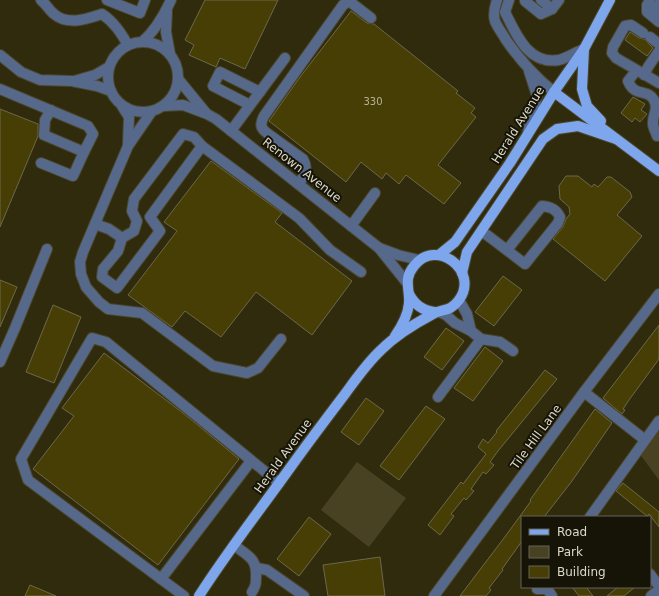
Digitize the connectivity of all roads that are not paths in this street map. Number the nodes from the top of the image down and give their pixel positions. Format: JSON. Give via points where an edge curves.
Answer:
{"nodes":[{"id":1,"x":41,"y":0,"type":"edge"},
{"id":2,"x":145,"y":0,"type":"edge"},
{"id":3,"x":497,"y":0,"type":"edge"},
{"id":4,"x":509,"y":0,"type":"edge"},
{"id":5,"x":526,"y":0,"type":"edge"},
{"id":6,"x":541,"y":0,"type":"edge"},
{"id":7,"x":559,"y":0,"type":"edge"},
{"id":8,"x":610,"y":0,"type":"edge"},
{"id":9,"x":650,"y":0,"type":"edge"},
{"id":10,"x":108,"y":1,"type":"edge"},
{"id":11,"x":169,"y":4,"type":"edge"},
{"id":12,"x":659,"y":4,"type":"edge"},
{"id":13,"x":552,"y":9,"type":"junction"},
{"id":14,"x":102,"y":14,"type":"junction"},
{"id":15,"x":659,"y":15,"type":"edge"},
{"id":16,"x":371,"y":18,"type":"dead end"},
{"id":17,"x":659,"y":22,"type":"edge"},
{"id":18,"x":144,"y":41,"type":"junction"},
{"id":19,"x":659,"y":44,"type":"edge"},
{"id":20,"x":128,"y":45,"type":"junction"},
{"id":21,"x":584,"y":49,"type":"junction"},
{"id":22,"x":659,"y":51,"type":"edge"},
{"id":23,"x":170,"y":54,"type":"junction"},
{"id":24,"x":0,"y":55,"type":"edge"},
{"id":25,"x":285,"y":58,"type":"dead end"},
{"id":26,"x":109,"y":67,"type":"junction"},
{"id":27,"x":528,"y":69,"type":"junction"},
{"id":28,"x":640,"y":73,"type":"junction"},
{"id":29,"x":179,"y":80,"type":"junction"},
{"id":30,"x":72,"y":81,"type":"junction"},
{"id":31,"x":659,"y":83,"type":"edge"},
{"id":32,"x":0,"y":89,"type":"edge"},
{"id":33,"x":111,"y":91,"type":"junction"},
{"id":34,"x":260,"y":92,"type":"junction"},
{"id":35,"x":554,"y":92,"type":"junction"},
{"id":36,"x":122,"y":106,"type":"junction"},
{"id":37,"x":163,"y":106,"type":"junction"},
{"id":38,"x":250,"y":106,"type":"junction"},
{"id":39,"x":51,"y":110,"type":"junction"},
{"id":40,"x":152,"y":111,"type":"junction"},
{"id":41,"x":207,"y":114,"type":"junction"},
{"id":42,"x":231,"y":131,"type":"junction"},
{"id":43,"x":527,"y":136,"type":"junction"},
{"id":44,"x":657,"y":136,"type":"dead end"},
{"id":45,"x":616,"y":139,"type":"junction"},
{"id":46,"x":128,"y":146,"type":"junction"},
{"id":47,"x":202,"y":146,"type":"junction"},
{"id":48,"x":84,"y":152,"type":"junction"},
{"id":49,"x":41,"y":163,"type":"dead end"},
{"id":50,"x":659,"y":171,"type":"edge"},
{"id":51,"x":299,"y":184,"type":"junction"},
{"id":52,"x":375,"y":193,"type":"dead end"},
{"id":53,"x":150,"y":217,"type":"junction"},
{"id":54,"x":137,"y":221,"type":"junction"},
{"id":55,"x":95,"y":224,"type":"junction"},
{"id":56,"x":351,"y":226,"type":"junction"},
{"id":57,"x":481,"y":232,"type":"junction"},
{"id":58,"x":122,"y":238,"type":"junction"},
{"id":59,"x":379,"y":248,"type":"junction"},
{"id":60,"x":46,"y":249,"type":"dead end"},
{"id":61,"x":507,"y":250,"type":"junction"},
{"id":62,"x":439,"y":255,"type":"junction"},
{"id":63,"x":419,"y":260,"type":"junction"},
{"id":64,"x":361,"y":272,"type":"dead end"},
{"id":65,"x":462,"y":273,"type":"junction"},
{"id":66,"x":407,"y":284,"type":"junction"},
{"id":67,"x":409,"y":294,"type":"junction"},
{"id":68,"x":659,"y":294,"type":"edge"},
{"id":69,"x":459,"y":300,"type":"junction"},
{"id":70,"x":437,"y":312,"type":"junction"},
{"id":71,"x":471,"y":331,"type":"junction"},
{"id":72,"x":395,"y":336,"type":"junction"},
{"id":73,"x":281,"y":339,"type":"dead end"},
{"id":74,"x":481,"y":339,"type":"junction"},
{"id":75,"x":512,"y":351,"type":"dead end"},
{"id":76,"x":0,"y":362,"type":"edge"},
{"id":77,"x":584,"y":392,"type":"junction"},
{"id":78,"x":438,"y":397,"type":"dead end"},
{"id":79,"x":659,"y":421,"type":"edge"},
{"id":80,"x":645,"y":440,"type":"junction"},
{"id":81,"x":251,"y":461,"type":"junction"},
{"id":82,"x":279,"y":483,"type":"junction"},
{"id":83,"x":591,"y":516,"type":"edge"},
{"id":84,"x":234,"y":545,"type":"junction"},
{"id":85,"x":257,"y":568,"type":"junction"},
{"id":86,"x":651,"y":575,"type":"edge"},
{"id":87,"x":161,"y":579,"type":"junction"},
{"id":88,"x":659,"y":586,"type":"edge"},
{"id":89,"x":659,"y":590,"type":"edge"},
{"id":90,"x":252,"y":592,"type":"dead end"},
{"id":91,"x":184,"y":596,"type":"edge"},
{"id":92,"x":199,"y":596,"type":"edge"},
{"id":93,"x":304,"y":596,"type":"edge"},
{"id":94,"x":434,"y":596,"type":"edge"},
{"id":95,"x":651,"y":596,"type":"edge"}],
"edges":[{"from":1,"to":14,"type":"street","via":[[55,15],[67,20],[82,20]]},
{"from":2,"to":10,"type":"street","via":[[140,13]]},
{"from":3,"to":27,"type":"street","via":[[495,20]]},
{"from":4,"to":21,"type":"street","via":[[505,12],[526,49],[535,56],[560,60]]},
{"from":5,"to":13,"type":"street","via":[[540,14]]},
{"from":6,"to":13,"type":"street"},
{"from":7,"to":13,"type":"street"},
{"from":8,"to":21,"type":"main road","name":"Herald Avenue"},
{"from":9,"to":17,"type":"street","via":[[647,12]]},
{"from":10,"to":14,"type":"street"},
{"from":11,"to":18,"type":"street","via":[[152,33]]},
{"from":11,"to":23,"type":"street","via":[[166,32]]},
{"from":12,"to":15,"type":"street","via":[[656,8]]},
{"from":14,"to":20,"type":"street","via":[[110,19]]},
{"from":16,"to":51,"type":"street","via":[[349,1],[343,5],[264,116],[262,129],[303,159],[306,164],[306,172]]},
{"from":18,"to":20,"type":"street"},
{"from":18,"to":23,"type":"street","via":[[158,45]]},
{"from":19,"to":28,"type":"street","via":[[631,25],[625,26],[611,50],[616,58]]},
{"from":20,"to":26,"type":"street","via":[[113,58]]},
{"from":21,"to":35,"type":"main road","name":"Herald Avenue"},
{"from":21,"to":45,"type":"main road","via":[[582,89],[587,106]]},
{"from":22,"to":28,"type":"street","via":[[648,67]]},
{"from":23,"to":29,"type":"street","via":[[178,70]]},
{"from":24,"to":30,"type":"street","via":[[21,72],[40,80]]},
{"from":25,"to":34,"type":"street"},
{"from":26,"to":30,"type":"street","via":[[95,75]]},
{"from":26,"to":33,"type":"street"},
{"from":27,"to":35,"type":"street"},
{"from":27,"to":43,"type":"street","via":[[537,96]]},
{"from":28,"to":31,"type":"street"},
{"from":28,"to":44,"type":"street","via":[[628,81],[634,91],[648,94],[654,100],[657,107],[653,124]]},
{"from":29,"to":37,"type":"street","via":[[171,99]]},
{"from":29,"to":41,"type":"street","name":"Renown Avenue"},
{"from":30,"to":33,"type":"street"},
{"from":32,"to":39,"type":"street"},
{"from":33,"to":36,"type":"street"},
{"from":34,"to":38,"type":"street"},
{"from":34,"to":38,"type":"street","via":[[220,72],[213,86]]},
{"from":35,"to":43,"type":"main road","name":"Herald Avenue"},
{"from":35,"to":45,"type":"main road"},
{"from":36,"to":40,"type":"street","via":[[142,113]]},
{"from":36,"to":46,"type":"street","via":[[129,117]]},
{"from":37,"to":40,"type":"street"},
{"from":37,"to":41,"type":"street","name":"Renown Avenue","via":[[183,105]]},
{"from":38,"to":42,"type":"street"},
{"from":39,"to":48,"type":"street","via":[[88,126],[93,134]]},
{"from":39,"to":48,"type":"street","via":[[45,120],[44,135]]},
{"from":40,"to":46,"type":"street"},
{"from":41,"to":42,"type":"street","name":"Renown Avenue"},
{"from":42,"to":51,"type":"street","name":"Renown Avenue"},
{"from":43,"to":62,"type":"main road","name":"Herald Avenue","via":[[455,242]]},
{"from":45,"to":50,"type":"main road"},
{"from":45,"to":57,"type":"main road","via":[[578,126],[557,129],[544,139]]},
{"from":46,"to":55,"type":"street"},
{"from":47,"to":53,"type":"street"},
{"from":47,"to":54,"type":"street","via":[[194,137],[182,134],[134,199],[132,211]]},
{"from":47,"to":64,"type":"street","via":[[299,218],[330,250]]},
{"from":48,"to":49,"type":"street","via":[[73,176]]},
{"from":51,"to":56,"type":"street","name":"Renown Avenue"},
{"from":52,"to":56,"type":"street"},
{"from":53,"to":54,"type":"street"},
{"from":53,"to":58,"type":"street","via":[[160,231],[117,288],[102,277],[103,269],[118,251]]},
{"from":54,"to":58,"type":"street","via":[[134,230]]},
{"from":55,"to":58,"type":"street","via":[[109,229]]},
{"from":55,"to":73,"type":"street","via":[[80,262],[81,274],[91,295],[108,309],[142,313],[213,366],[247,373],[258,368]]},
{"from":56,"to":59,"type":"street","name":"Renown Avenue"},
{"from":57,"to":61,"type":"street"},
{"from":57,"to":65,"type":"main road","via":[[467,252]]},
{"from":59,"to":63,"type":"street","name":"Renown Avenue"},
{"from":59,"to":66,"type":"street","name":"Renown Avenue"},
{"from":60,"to":76,"type":"street"},
{"from":61,"to":61,"type":"street","via":[[542,206],[558,213],[558,223],[525,264]]},
{"from":62,"to":63,"type":"main road","name":"Herald Avenue"},
{"from":62,"to":65,"type":"main road","via":[[450,259]]},
{"from":63,"to":66,"type":"main road","via":[[410,270]]},
{"from":65,"to":69,"type":"main road","via":[[464,282]]},
{"from":66,"to":67,"type":"main road","name":"Herald Avenue"},
{"from":67,"to":70,"type":"main road","via":[[419,307]]},
{"from":67,"to":72,"type":"main road","name":"Herald Avenue","via":[[405,320]]},
{"from":68,"to":77,"type":"street","name":"Tile Hill Lane"},
{"from":69,"to":70,"type":"main road","name":"Herald Avenue","via":[[447,310]]},
{"from":69,"to":71,"type":"street","via":[[467,314]]},
{"from":70,"to":71,"type":"street"},
{"from":70,"to":72,"type":"main road","name":"Herald Avenue"},
{"from":71,"to":74,"type":"street"},
{"from":72,"to":82,"type":"main road","name":"Herald Avenue","via":[[358,377]]},
{"from":74,"to":75,"type":"street","via":[[500,342]]},
{"from":74,"to":78,"type":"street"},
{"from":77,"to":80,"type":"street"},
{"from":77,"to":94,"type":"street","name":"Tile Hill Lane"},
{"from":79,"to":80,"type":"street"},
{"from":80,"to":83,"type":"street"},
{"from":81,"to":82,"type":"street"},
{"from":81,"to":87,"type":"street"},
{"from":81,"to":87,"type":"street","via":[[106,342],[92,338],[20,458],[28,480]]},
{"from":82,"to":84,"type":"main road","name":"Herald Avenue"},
{"from":84,"to":85,"type":"street","via":[[253,560]]},
{"from":84,"to":92,"type":"main road","name":"Herald Avenue"},
{"from":85,"to":90,"type":"street","via":[[256,586]]},
{"from":85,"to":93,"type":"street","via":[[267,570]]},
{"from":86,"to":88,"type":"street"},
{"from":87,"to":91,"type":"street"},
{"from":89,"to":95,"type":"street"}]}
